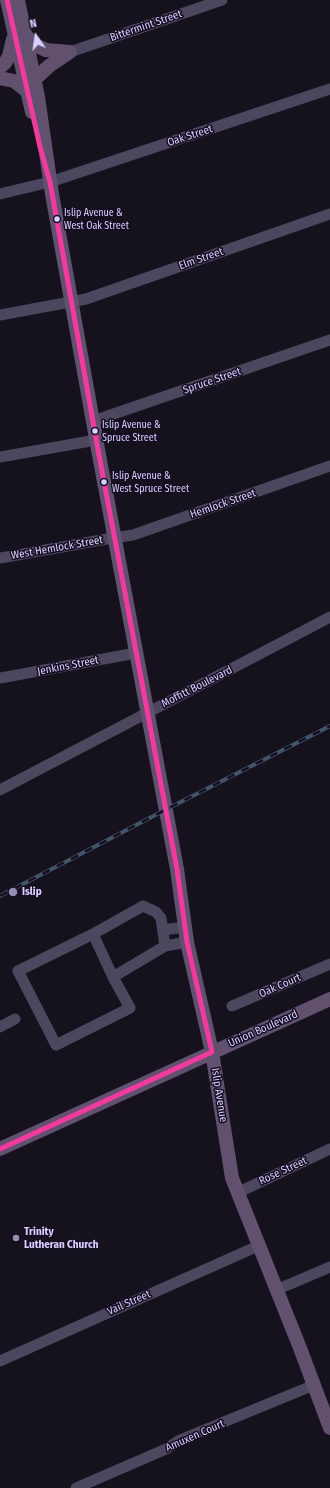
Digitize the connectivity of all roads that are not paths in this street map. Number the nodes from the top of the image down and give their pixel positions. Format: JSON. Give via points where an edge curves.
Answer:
{"nodes":[{"id":1,"x":7,"y":0,"type":"edge"},
{"id":2,"x":18,"y":0,"type":"edge"},
{"id":3,"x":222,"y":0,"type":"edge"},
{"id":4,"x":16,"y":17,"type":"junction"},
{"id":5,"x":20,"y":35,"type":"junction"},
{"id":6,"x":70,"y":52,"type":"junction"},
{"id":7,"x":0,"y":68,"type":"edge"},
{"id":8,"x":0,"y":78,"type":"edge"},
{"id":9,"x":35,"y":79,"type":"junction"},
{"id":10,"x":330,"y":89,"type":"edge"},
{"id":11,"x":27,"y":91,"type":"junction"},
{"id":12,"x":50,"y":182,"type":"junction"},
{"id":13,"x":0,"y":194,"type":"edge"},
{"id":14,"x":330,"y":214,"type":"edge"},
{"id":15,"x":72,"y":302,"type":"junction"},
{"id":16,"x":0,"y":315,"type":"edge"},
{"id":17,"x":330,"y":340,"type":"edge"},
{"id":18,"x":93,"y":421,"type":"junction"},
{"id":19,"x":96,"y":440,"type":"junction"},
{"id":20,"x":0,"y":457,"type":"edge"},
{"id":21,"x":330,"y":466,"type":"edge"},
{"id":22,"x":115,"y":538,"type":"junction"},
{"id":23,"x":0,"y":558,"type":"edge"},
{"id":24,"x":330,"y":617,"type":"edge"},
{"id":25,"x":136,"y":653,"type":"junction"},
{"id":26,"x":0,"y":678,"type":"edge"},
{"id":27,"x":148,"y":712,"type":"junction"},
{"id":28,"x":1,"y":786,"type":"edge"},
{"id":29,"x":185,"y":927,"type":"junction"},
{"id":30,"x":163,"y":930,"type":"junction"},
{"id":31,"x":93,"y":934,"type":"junction"},
{"id":32,"x":187,"y":942,"type":"junction"},
{"id":33,"x":165,"y":946,"type":"junction"},
{"id":34,"x":329,"y":966,"type":"edge"},
{"id":35,"x":113,"y":978,"type":"junction"},
{"id":36,"x":330,"y":999,"type":"edge"},
{"id":37,"x":232,"y":1006,"type":"dead end"},
{"id":38,"x":15,"y":1019,"type":"dead end"},
{"id":39,"x":0,"y":1027,"type":"edge"},
{"id":40,"x":212,"y":1052,"type":"junction"},
{"id":41,"x":0,"y":1149,"type":"edge"},
{"id":42,"x":330,"y":1149,"type":"edge"},
{"id":43,"x":237,"y":1193,"type":"junction"},
{"id":44,"x":258,"y":1246,"type":"junction"},
{"id":45,"x":330,"y":1267,"type":"edge"},
{"id":46,"x":276,"y":1290,"type":"junction"},
{"id":47,"x":0,"y":1361,"type":"edge"},
{"id":48,"x":314,"y":1385,"type":"junction"},
{"id":49,"x":330,"y":1428,"type":"edge"},
{"id":50,"x":76,"y":1488,"type":"edge"}],
"edges":[{"from":1,"to":4,"type":"main road","name":"Islip Avenue"},
{"from":2,"to":4,"type":"main road","name":"Islip Avenue"},
{"from":3,"to":6,"type":"street","name":"Bittermint Street"},
{"from":4,"to":5,"type":"main road","name":"Islip Avenue"},
{"from":5,"to":6,"type":"main road","via":[[46,50]]},
{"from":5,"to":7,"type":"main road","via":[[5,64]]},
{"from":5,"to":9,"type":"main road","name":"Islip Avenue"},
{"from":5,"to":11,"type":"main road","name":"Islip Avenue"},
{"from":6,"to":9,"type":"main road"},
{"from":8,"to":11,"type":"main road","via":[[14,82]]},
{"from":9,"to":12,"type":"main road","name":"Islip Avenue"},
{"from":10,"to":12,"type":"street","name":"Oak Street"},
{"from":11,"to":12,"type":"main road","name":"Islip Avenue"},
{"from":12,"to":13,"type":"street","name":"Oak Street"},
{"from":12,"to":15,"type":"main road","name":"Islip Avenue"},
{"from":14,"to":15,"type":"street","name":"Elm Street"},
{"from":15,"to":16,"type":"street","name":"Elm Street"},
{"from":15,"to":18,"type":"main road","name":"Islip Avenue"},
{"from":17,"to":18,"type":"street","name":"Spruce Street"},
{"from":18,"to":19,"type":"main road","name":"Islip Avenue"},
{"from":19,"to":20,"type":"street"},
{"from":19,"to":22,"type":"main road","name":"Islip Avenue"},
{"from":21,"to":22,"type":"street","name":"Hemlock Street","via":[[133,535]]},
{"from":22,"to":23,"type":"street","name":"West Hemlock Street"},
{"from":22,"to":25,"type":"main road","name":"Islip Avenue"},
{"from":24,"to":27,"type":"street","name":"Moffitt Boulevard"},
{"from":25,"to":26,"type":"street","name":"Jenkins Street"},
{"from":25,"to":27,"type":"main road","name":"Islip Avenue"},
{"from":27,"to":28,"type":"street","name":"Moffitt Boulevard"},
{"from":27,"to":29,"type":"main road","name":"Islip Avenue"},
{"from":29,"to":30,"type":"street"},
{"from":29,"to":32,"type":"main road","name":"Islip Avenue"},
{"from":30,"to":31,"type":"street","via":[[161,918],[156,912],[143,906]]},
{"from":30,"to":33,"type":"street"},
{"from":31,"to":35,"type":"street"},
{"from":31,"to":35,"type":"street","via":[[18,971],[56,1045],[130,1008]]},
{"from":32,"to":33,"type":"street"},
{"from":32,"to":40,"type":"main road","name":"Islip Avenue"},
{"from":33,"to":35,"type":"street"},
{"from":34,"to":37,"type":"street","name":"Oak Court"},
{"from":36,"to":40,"type":"main road","name":"Union Boulevard"},
{"from":38,"to":39,"type":"street"},
{"from":40,"to":41,"type":"main road","name":"Union Boulevard"},
{"from":40,"to":43,"type":"main road","name":"Islip Avenue","via":[[232,1178]]},
{"from":42,"to":43,"type":"street","name":"Rose Street"},
{"from":43,"to":44,"type":"main road","name":"Islip Avenue"},
{"from":44,"to":46,"type":"main road","name":"Islip Avenue"},
{"from":44,"to":47,"type":"street","name":"Vail Street"},
{"from":45,"to":46,"type":"street"},
{"from":46,"to":48,"type":"main road","name":"Islip Avenue"},
{"from":48,"to":49,"type":"main road","name":"Islip Avenue"},
{"from":48,"to":50,"type":"street","name":"Amuxen Court","via":[[180,1440],[166,1449]]}]}
